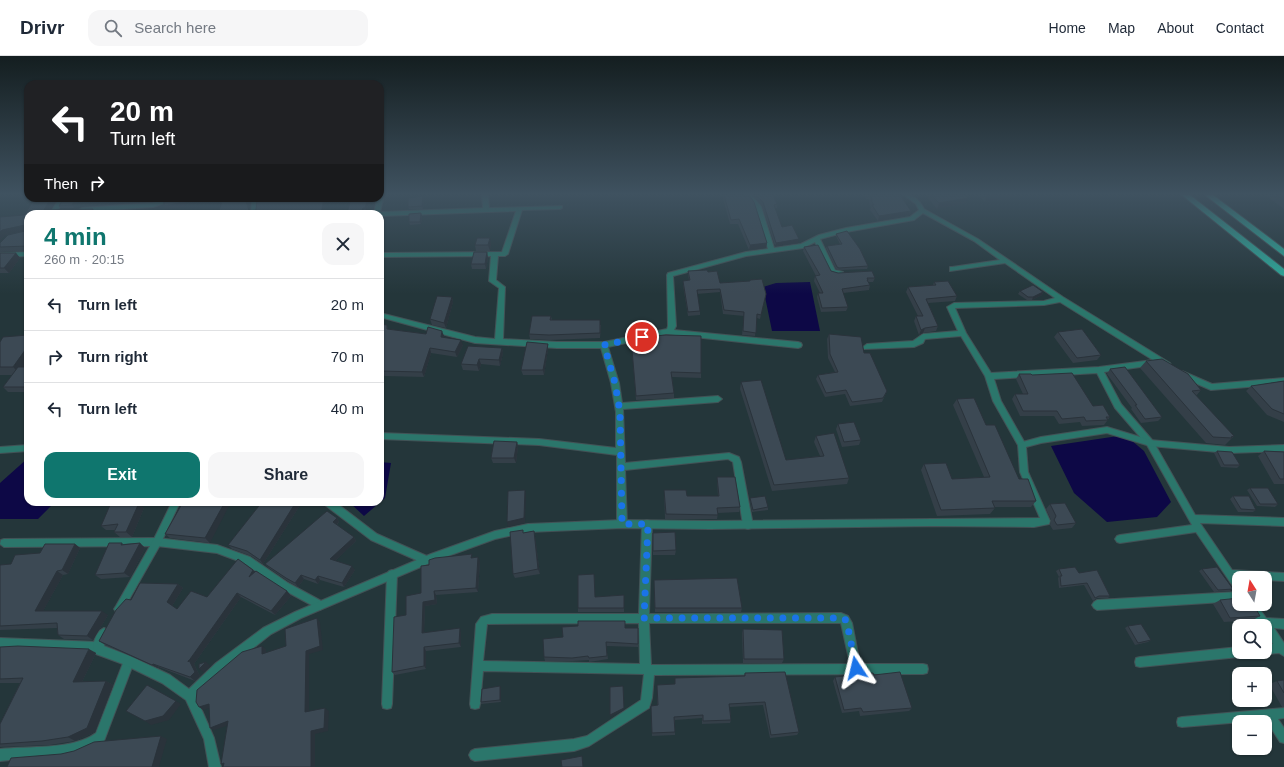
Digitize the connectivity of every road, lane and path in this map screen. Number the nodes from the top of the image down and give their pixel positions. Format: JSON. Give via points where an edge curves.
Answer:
{"nodes":[{"id":1,"x":514,"y":228,"type":"edge"},
{"id":2,"x":765,"y":228,"type":"edge"},
{"id":3,"x":857,"y":228,"type":"edge"},
{"id":4,"x":955,"y":228,"type":"edge"},
{"id":5,"x":1228,"y":228,"type":"edge"},
{"id":6,"x":1251,"y":228,"type":"edge"},
{"id":7,"x":817,"y":239,"type":"junction"},
{"id":8,"x":772,"y":251,"type":"junction"},
{"id":9,"x":24,"y":254,"type":"edge"},
{"id":10,"x":495,"y":254,"type":"junction"},
{"id":11,"x":1284,"y":254,"type":"edge"},
{"id":12,"x":0,"y":255,"type":"edge"},
{"id":13,"x":384,"y":255,"type":"edge"},
{"id":14,"x":1006,"y":261,"type":"junction"},
{"id":15,"x":952,"y":269,"type":"dead end"},
{"id":16,"x":1284,"y":273,"type":"edge"},
{"id":17,"x":845,"y":274,"type":"edge"},
{"id":18,"x":1061,"y":299,"type":"junction"},
{"id":19,"x":384,"y":316,"type":"edge"},
{"id":20,"x":668,"y":332,"type":"junction"},
{"id":21,"x":962,"y":333,"type":"junction"},
{"id":22,"x":499,"y":341,"type":"junction"},
{"id":23,"x":604,"y":345,"type":"junction"},
{"id":24,"x":798,"y":345,"type":"dead end"},
{"id":25,"x":866,"y":347,"type":"dead end"},
{"id":26,"x":1160,"y":361,"type":"junction"},
{"id":27,"x":1099,"y":370,"type":"junction"},
{"id":28,"x":988,"y":376,"type":"junction"},
{"id":29,"x":1284,"y":381,"type":"edge"},
{"id":30,"x":718,"y":400,"type":"dead end"},
{"id":31,"x":619,"y":406,"type":"junction"},
{"id":32,"x":384,"y":436,"type":"edge"},
{"id":33,"x":1150,"y":443,"type":"junction"},
{"id":34,"x":1022,"y":445,"type":"junction"},
{"id":35,"x":24,"y":448,"type":"edge"},
{"id":36,"x":1284,"y":448,"type":"edge"},
{"id":37,"x":0,"y":450,"type":"edge"},
{"id":38,"x":620,"y":452,"type":"junction"},
{"id":39,"x":620,"y":467,"type":"junction"},
{"id":40,"x":174,"y":506,"type":"edge"},
{"id":41,"x":333,"y":506,"type":"edge"},
{"id":42,"x":1193,"y":519,"type":"junction"},
{"id":43,"x":1284,"y":522,"type":"edge"},
{"id":44,"x":622,"y":524,"type":"junction"},
{"id":45,"x":648,"y":524,"type":"junction"},
{"id":46,"x":748,"y":525,"type":"junction"},
{"id":47,"x":1198,"y":528,"type":"junction"},
{"id":48,"x":1120,"y":539,"type":"dead end"},
{"id":49,"x":157,"y":542,"type":"junction"},
{"id":50,"x":4,"y":543,"type":"dead end"},
{"id":51,"x":426,"y":560,"type":"junction"},
{"id":52,"x":392,"y":574,"type":"junction"},
{"id":53,"x":1230,"y":574,"type":"junction"},
{"id":54,"x":1232,"y":577,"type":"edge"},
{"id":55,"x":1284,"y":577,"type":"edge"},
{"id":56,"x":1232,"y":596,"type":"edge"},
{"id":57,"x":320,"y":605,"type":"junction"},
{"id":58,"x":1097,"y":605,"type":"dead end"},
{"id":59,"x":644,"y":618,"type":"junction"},
{"id":60,"x":1272,"y":623,"type":"edge"},
{"id":61,"x":1284,"y":624,"type":"edge"},
{"id":62,"x":1272,"y":635,"type":"edge"},
{"id":63,"x":0,"y":643,"type":"edge"},
{"id":64,"x":98,"y":647,"type":"junction"},
{"id":65,"x":1272,"y":649,"type":"edge"},
{"id":66,"x":1283,"y":649,"type":"edge"},
{"id":67,"x":1232,"y":653,"type":"edge"},
{"id":68,"x":129,"y":662,"type":"junction"},
{"id":69,"x":1140,"y":662,"type":"dead end"},
{"id":70,"x":478,"y":666,"type":"junction"},
{"id":71,"x":856,"y":668,"type":"junction"},
{"id":72,"x":648,"y":669,"type":"junction"},
{"id":73,"x":923,"y":669,"type":"dead end"},
{"id":74,"x":190,"y":696,"type":"junction"},
{"id":75,"x":387,"y":704,"type":"dead end"},
{"id":76,"x":475,"y":704,"type":"dead end"},
{"id":77,"x":1284,"y":713,"type":"edge"},
{"id":78,"x":1268,"y":714,"type":"junction"},
{"id":79,"x":1182,"y":722,"type":"dead end"},
{"id":80,"x":1284,"y":738,"type":"edge"},
{"id":81,"x":0,"y":755,"type":"edge"},
{"id":82,"x":475,"y":755,"type":"dead end"},
{"id":83,"x":215,"y":767,"type":"edge"}],
"edges":[{"from":1,"to":10,"type":"street","via":[[506,254]]},
{"from":2,"to":8,"type":"street"},
{"from":3,"to":7,"type":"street"},
{"from":4,"to":14,"type":"street"},
{"from":5,"to":16,"type":"main road"},
{"from":6,"to":11,"type":"main road"},
{"from":7,"to":8,"type":"street","via":[[803,246]]},
{"from":7,"to":17,"type":"street","via":[[832,272]]},
{"from":8,"to":20,"type":"street","via":[[746,254],[670,275],[672,326]]},
{"from":9,"to":12,"type":"street"},
{"from":10,"to":13,"type":"street"},
{"from":10,"to":22,"type":"street","via":[[492,281],[502,287]]},
{"from":14,"to":15,"type":"street"},
{"from":14,"to":18,"type":"street"},
{"from":18,"to":21,"type":"street","via":[[1044,303],[954,305],[951,307]]},
{"from":18,"to":26,"type":"street"},
{"from":19,"to":22,"type":"street","via":[[462,337]]},
{"from":20,"to":23,"type":"street"},
{"from":20,"to":24,"type":"street"},
{"from":21,"to":25,"type":"street","via":[[923,337],[914,344]]},
{"from":21,"to":28,"type":"street"},
{"from":22,"to":23,"type":"street"},
{"from":23,"to":31,"type":"street"},
{"from":26,"to":27,"type":"street"},
{"from":26,"to":29,"type":"street","via":[[1210,387]]},
{"from":27,"to":28,"type":"street"},
{"from":27,"to":33,"type":"street","via":[[1118,406]]},
{"from":28,"to":34,"type":"street","via":[[997,401]]},
{"from":30,"to":31,"type":"street"},
{"from":31,"to":38,"type":"street"},
{"from":32,"to":38,"type":"street","via":[[539,442]]},
{"from":33,"to":34,"type":"street","via":[[1107,430]]},
{"from":33,"to":36,"type":"street","via":[[1230,450]]},
{"from":33,"to":42,"type":"street"},
{"from":34,"to":46,"type":"street","via":[[1024,472],[1046,521]]},
{"from":35,"to":37,"type":"street"},
{"from":38,"to":39,"type":"street"},
{"from":39,"to":44,"type":"street"},
{"from":39,"to":46,"type":"street","via":[[733,457],[738,462]]},
{"from":40,"to":49,"type":"street"},
{"from":41,"to":51,"type":"street","via":[[374,537]]},
{"from":42,"to":43,"type":"street"},
{"from":42,"to":47,"type":"street"},
{"from":44,"to":45,"type":"street"},
{"from":44,"to":51,"type":"street","via":[[528,528],[495,535]]},
{"from":45,"to":46,"type":"street"},
{"from":45,"to":59,"type":"street"},
{"from":47,"to":48,"type":"street"},
{"from":47,"to":53,"type":"street"},
{"from":49,"to":50,"type":"street"},
{"from":49,"to":57,"type":"street","via":[[217,549],[247,560],[285,586]]},
{"from":49,"to":64,"type":"street"},
{"from":51,"to":52,"type":"street"},
{"from":52,"to":57,"type":"street"},
{"from":52,"to":75,"type":"street"},
{"from":53,"to":54,"type":"street"},
{"from":53,"to":55,"type":"street"},
{"from":56,"to":58,"type":"street"},
{"from":57,"to":74,"type":"street","via":[[267,631],[220,667]]},
{"from":59,"to":70,"type":"street","via":[[484,620],[481,624]]},
{"from":59,"to":71,"type":"street","via":[[841,618],[847,623]]},
{"from":59,"to":72,"type":"street"},
{"from":60,"to":61,"type":"street"},
{"from":62,"to":66,"type":"street"},
{"from":63,"to":64,"type":"street"},
{"from":64,"to":68,"type":"street","via":[[104,653]]},
{"from":65,"to":66,"type":"street"},
{"from":67,"to":69,"type":"street"},
{"from":68,"to":74,"type":"street","via":[[166,679]]},
{"from":68,"to":81,"type":"street","via":[[100,737],[94,743],[72,749]]},
{"from":70,"to":72,"type":"street"},
{"from":70,"to":76,"type":"street"},
{"from":71,"to":72,"type":"street"},
{"from":71,"to":73,"type":"street"},
{"from":72,"to":82,"type":"street","via":[[645,704],[589,740],[574,745]]},
{"from":74,"to":83,"type":"street","via":[[209,738]]},
{"from":77,"to":78,"type":"street"},
{"from":78,"to":79,"type":"street"},
{"from":78,"to":80,"type":"street"}]}
